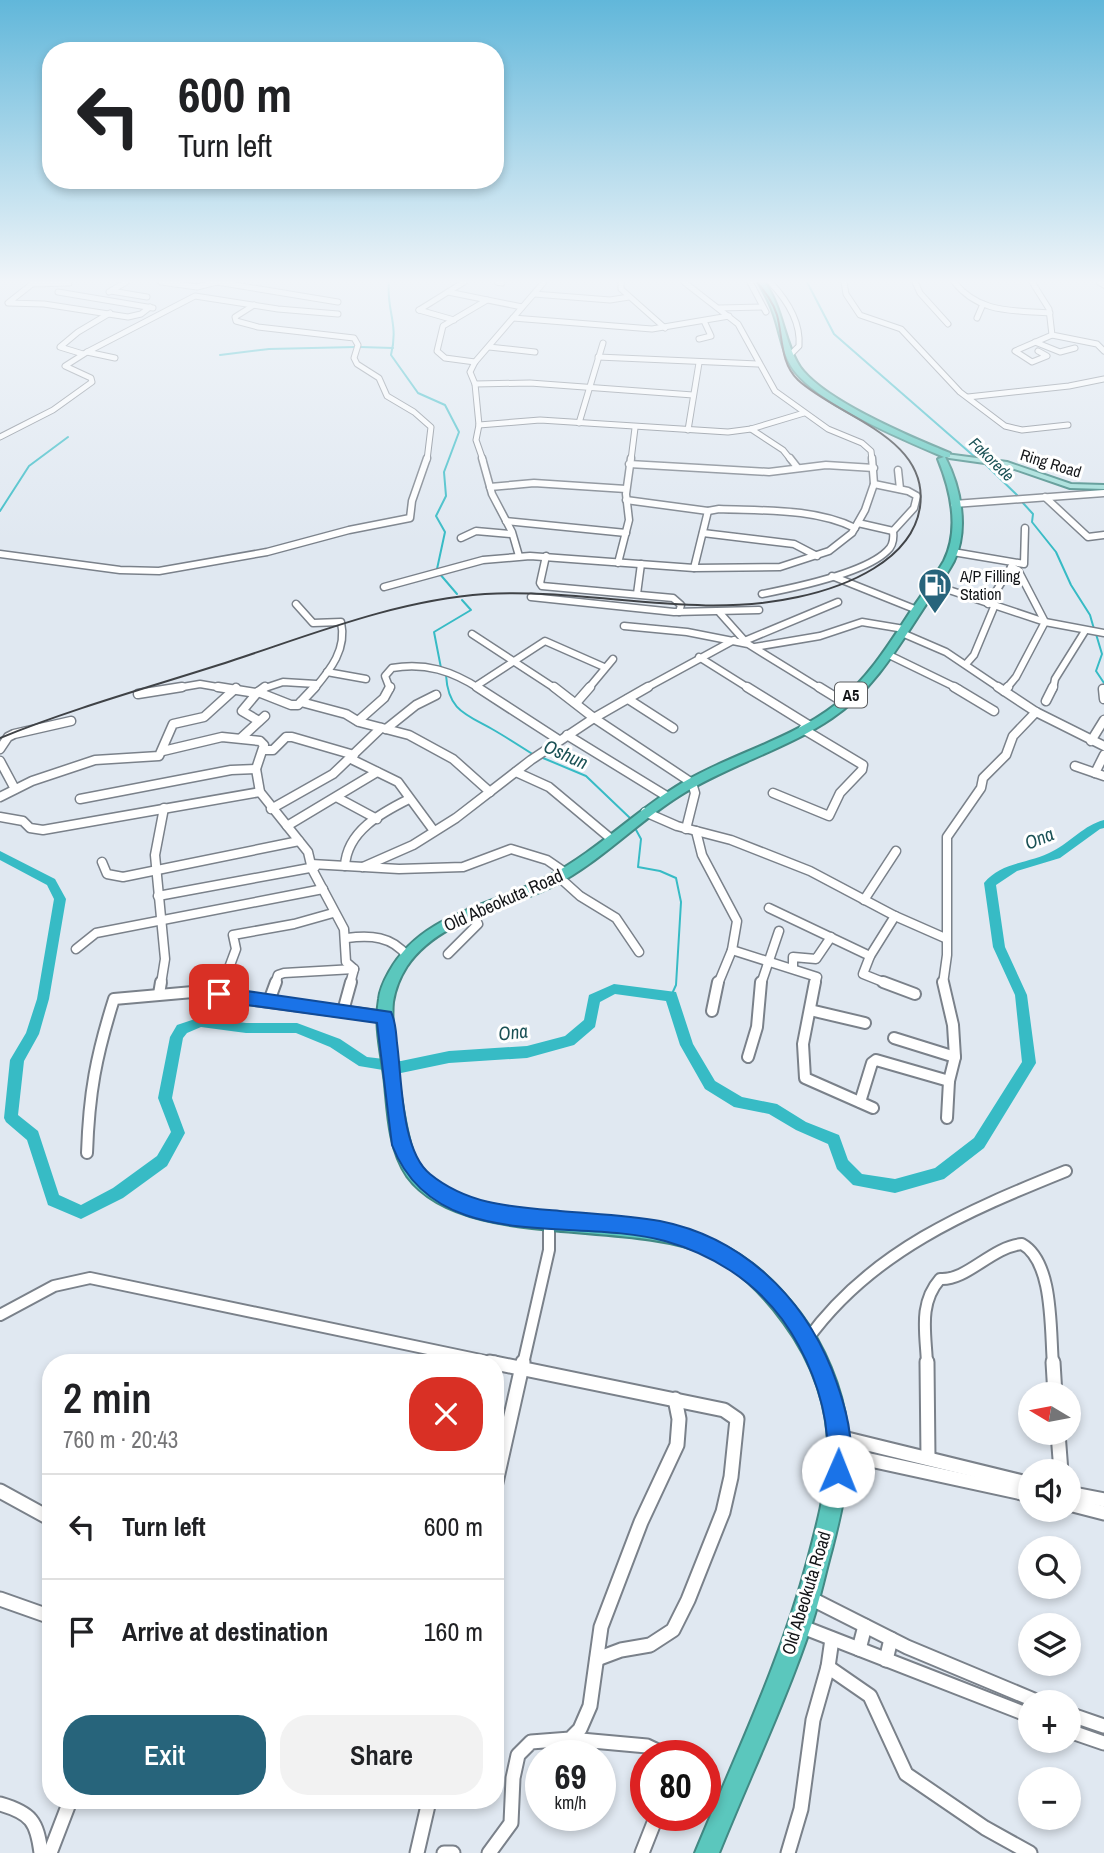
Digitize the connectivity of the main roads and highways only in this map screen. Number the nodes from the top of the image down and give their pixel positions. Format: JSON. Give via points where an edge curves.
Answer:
{"nodes":[{"id":1,"x":797,"y":368,"type":"edge"},
{"id":2,"x":946,"y":458,"type":"junction"},
{"id":3,"x":1104,"y":490,"type":"edge"},
{"id":4,"x":707,"y":1853,"type":"edge"}],
"edges":[{"from":1,"to":2,"type":"highway","via":[[813,385]]},
{"from":2,"to":3,"type":"main road","name":"Ring Road","via":[[1003,466],[1072,489]]},
{"from":2,"to":4,"type":"highway","name":"Old Abeokuta Road","number":"A5","via":[[953,475],[954,552],[887,654],[845,703],[668,797],[563,875],[440,927],[407,956],[385,999],[399,1133],[408,1161],[421,1179],[458,1203],[490,1213],[663,1231],[726,1255],[782,1302],[807,1340],[828,1389],[838,1471],[827,1525],[800,1626]]}]}
